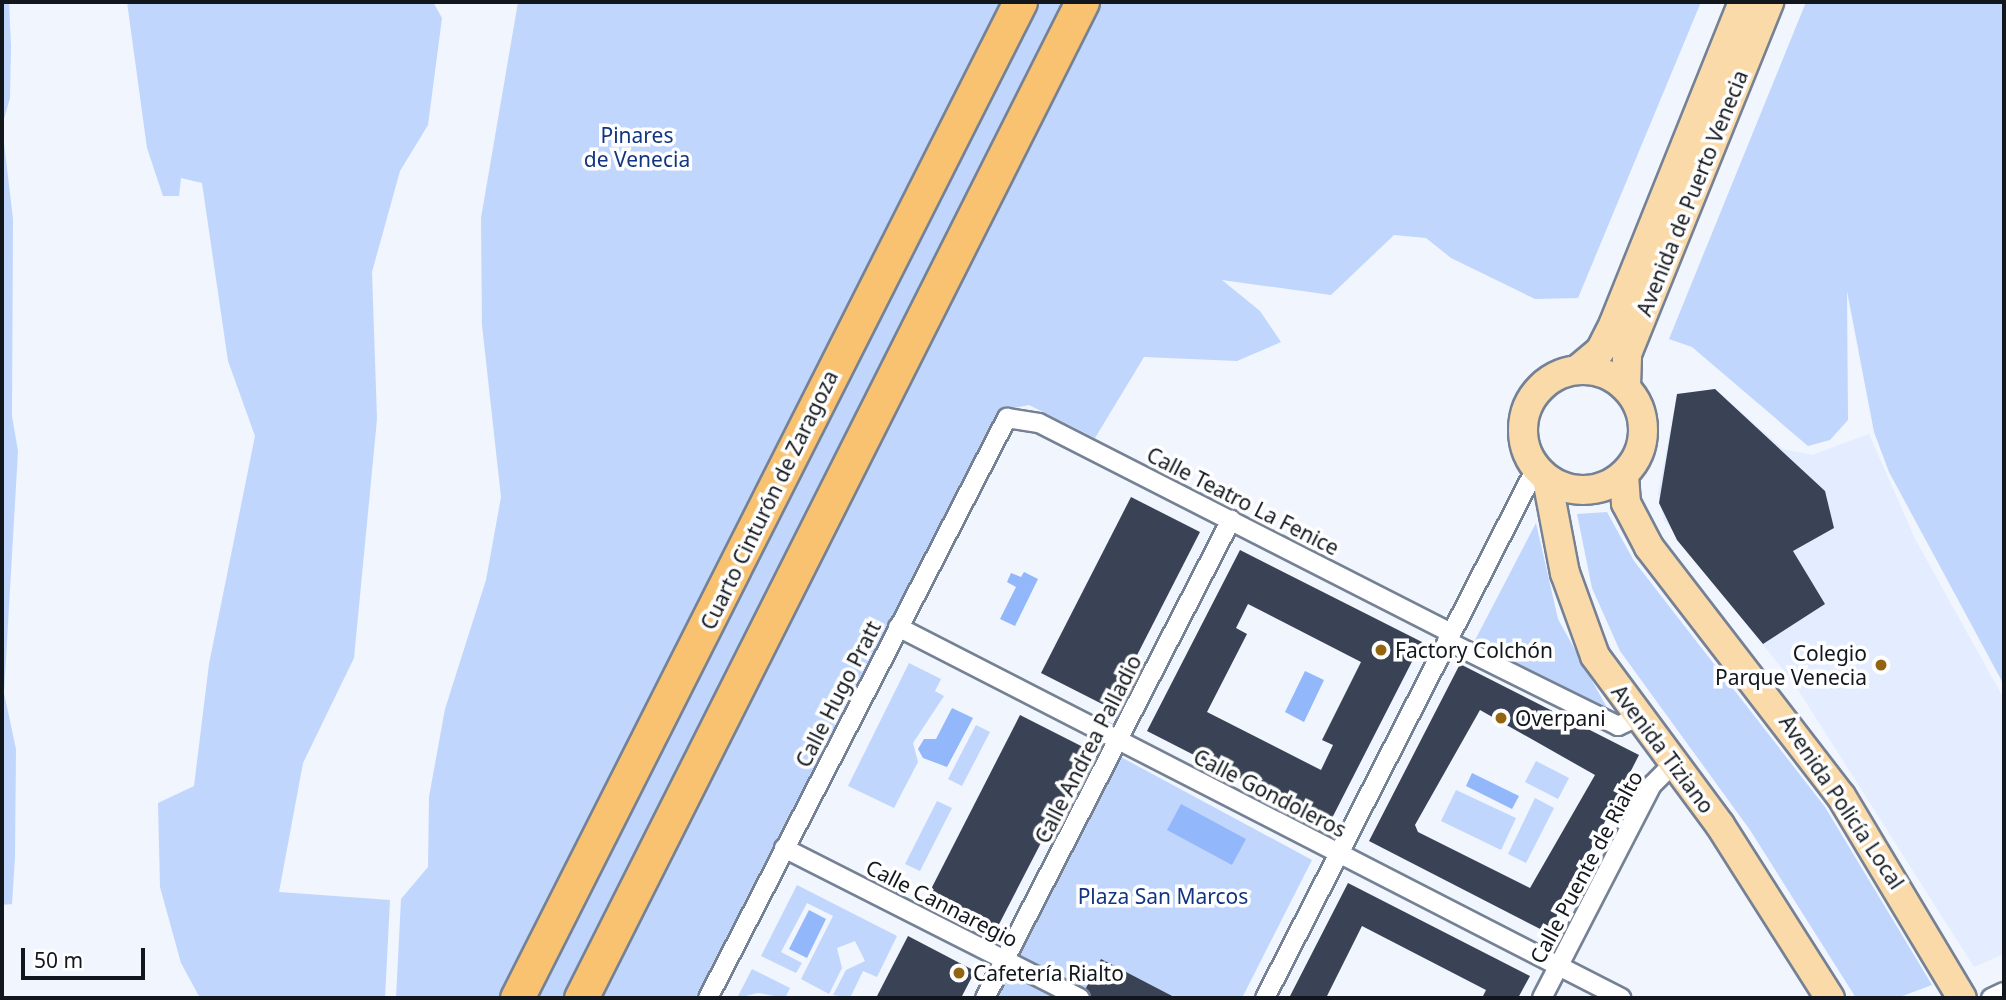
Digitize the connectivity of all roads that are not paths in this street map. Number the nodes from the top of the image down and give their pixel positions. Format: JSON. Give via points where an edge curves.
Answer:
{"nodes":[{"id":1,"x":1020,"y":2,"type":"edge"},
{"id":2,"x":1082,"y":2,"type":"edge"},
{"id":3,"x":1743,"y":2,"type":"edge"},
{"id":4,"x":1769,"y":2,"type":"edge"},
{"id":5,"x":1577,"y":370,"type":"junction"},
{"id":6,"x":1626,"y":386,"type":"junction"},
{"id":7,"x":1014,"y":416,"type":"joint"},
{"id":8,"x":1542,"y":474,"type":"junction"},
{"id":9,"x":1624,"y":475,"type":"junction"},
{"id":10,"x":1231,"y":520,"type":"junction"},
{"id":11,"x":898,"y":627,"type":"junction"},
{"id":12,"x":1449,"y":637,"type":"junction"},
{"id":13,"x":1639,"y":716,"type":"junction"},
{"id":14,"x":1118,"y":740,"type":"junction"},
{"id":15,"x":1675,"y":762,"type":"junction"},
{"id":16,"x":784,"y":848,"type":"junction"},
{"id":17,"x":1340,"y":854,"type":"junction"},
{"id":18,"x":1005,"y":960,"type":"junction"},
{"id":19,"x":1559,"y":966,"type":"junction"},
{"id":20,"x":2004,"y":992,"type":"edge"},
{"id":21,"x":517,"y":998,"type":"edge"},
{"id":22,"x":581,"y":998,"type":"edge"},
{"id":23,"x":708,"y":998,"type":"edge"},
{"id":24,"x":985,"y":998,"type":"edge"},
{"id":25,"x":1080,"y":998,"type":"edge"},
{"id":26,"x":1265,"y":998,"type":"edge"},
{"id":27,"x":1542,"y":998,"type":"edge"},
{"id":28,"x":1622,"y":998,"type":"edge"},
{"id":29,"x":1830,"y":998,"type":"edge"},
{"id":30,"x":1962,"y":998,"type":"edge"},
{"id":31,"x":1991,"y":998,"type":"edge"}],
"edges":[{"from":1,"to":21,"type":"highway","name":"Cuarto Cinturón de Zaragoza"},
{"from":2,"to":22,"type":"highway"},
{"from":3,"to":5,"type":"main road","name":"Avenida de Puerto Venecia","via":[[1605,343]]},
{"from":4,"to":6,"type":"main road","name":"Avenida de Puerto Venecia","via":[[1627,354]]},
{"from":5,"to":6,"type":"main road"},
{"from":5,"to":8,"type":"main road","via":[[1548,381],[1529,403],[1523,432]]},
{"from":6,"to":9,"type":"main road","via":[[1644,432]]},
{"from":7,"to":10,"type":"street","name":"Calle Teatro La Fenice"},
{"from":7,"to":11,"type":"street","name":"Calle Hugo Pratt","via":[[1002,422]]},
{"from":8,"to":9,"type":"main road","via":[[1592,489]]},
{"from":8,"to":12,"type":"street"},
{"from":8,"to":13,"type":"main road","name":"Avenida Tiziano","via":[[1565,573],[1586,635]]},
{"from":9,"to":30,"type":"main road","name":"Avenida Policía Local","via":[[1626,503],[1648,547],[1841,796]]},
{"from":10,"to":12,"type":"street","name":"Calle Teatro La Fenice"},
{"from":10,"to":14,"type":"street","name":"Calle Andrea Palladio"},
{"from":11,"to":14,"type":"street","name":"Calle Gondoleros"},
{"from":11,"to":16,"type":"street","name":"Calle Hugo Pratt"},
{"from":12,"to":13,"type":"street","name":"Calle Teatro La Fenice","via":[[1618,726]]},
{"from":12,"to":17,"type":"street"},
{"from":13,"to":15,"type":"main road","name":"Avenida Tiziano"},
{"from":14,"to":17,"type":"street","name":"Calle Gondoleros"},
{"from":14,"to":18,"type":"street","name":"Calle Andrea Palladio"},
{"from":15,"to":19,"type":"street","name":"Calle Puente de Rialto","via":[[1652,785]]},
{"from":15,"to":29,"type":"main road","name":"Avenida Tiziano"},
{"from":16,"to":18,"type":"street","name":"Calle Cannaregio"},
{"from":16,"to":23,"type":"street","name":"Calle Hugo Pratt"},
{"from":17,"to":19,"type":"street","name":"Calle Gondoleros"},
{"from":17,"to":26,"type":"street"},
{"from":18,"to":24,"type":"street","name":"Calle Andrea Palladio"},
{"from":18,"to":25,"type":"street","name":"Calle Cannaregio"},
{"from":19,"to":27,"type":"street","name":"Calle Puente de Rialto"},
{"from":19,"to":28,"type":"street","name":"Calle Gondoleros"},
{"from":20,"to":31,"type":"street"}]}
